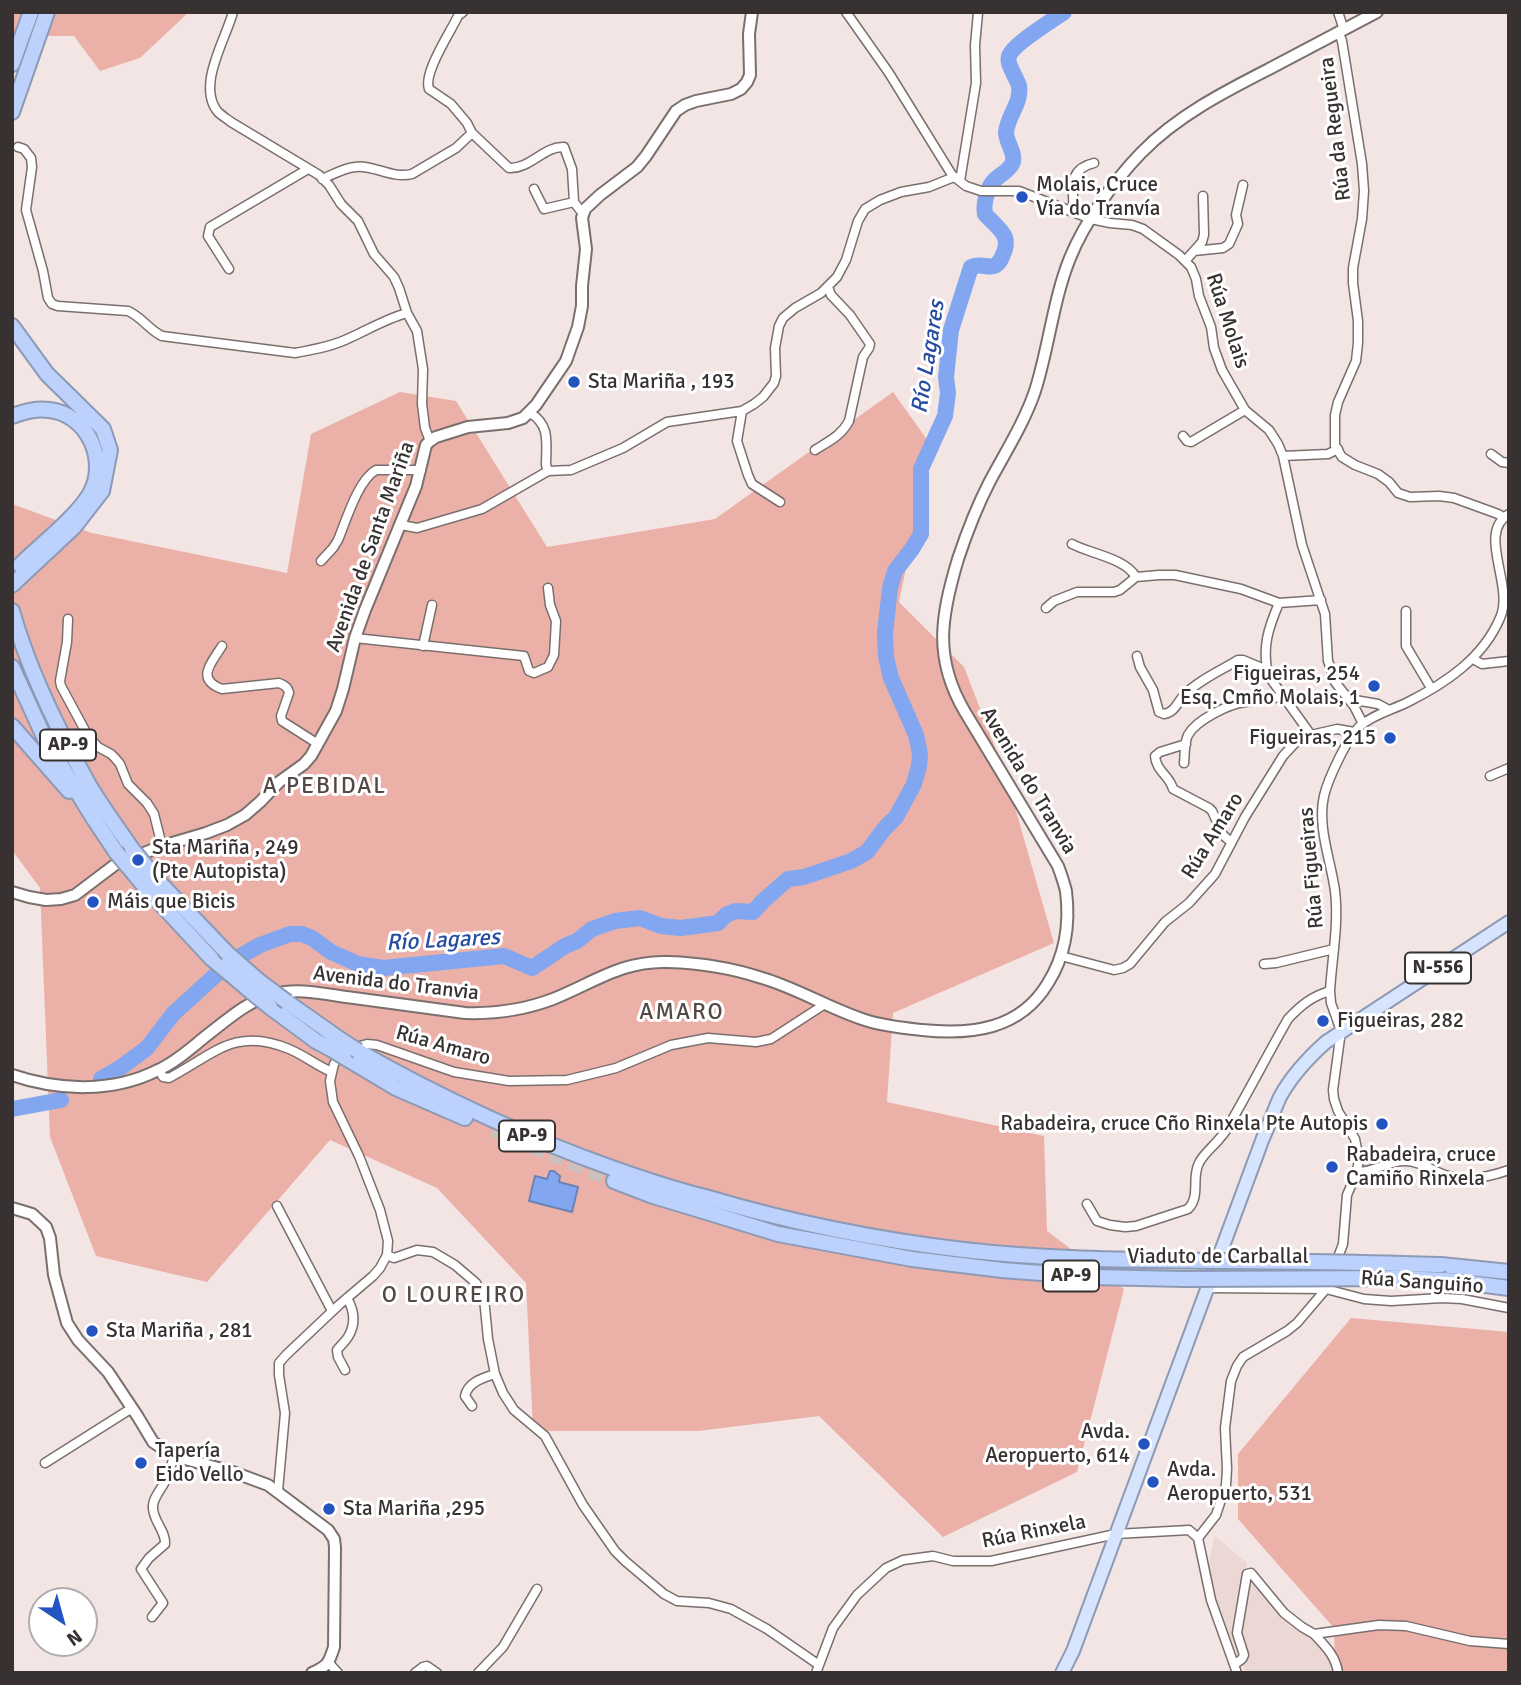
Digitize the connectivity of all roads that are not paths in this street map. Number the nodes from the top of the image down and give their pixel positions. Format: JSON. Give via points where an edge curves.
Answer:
{"nodes":[{"id":1,"x":31,"y":12,"type":"edge"},
{"id":2,"x":47,"y":12,"type":"edge"},
{"id":3,"x":233,"y":12,"type":"edge"},
{"id":4,"x":463,"y":12,"type":"edge"},
{"id":5,"x":752,"y":12,"type":"edge"},
{"id":6,"x":846,"y":12,"type":"edge"},
{"id":7,"x":1338,"y":12,"type":"edge"},
{"id":8,"x":1377,"y":12,"type":"edge"},
{"id":9,"x":978,"y":13,"type":"edge"},
{"id":10,"x":1341,"y":31,"type":"junction"},
{"id":11,"x":12,"y":64,"type":"edge"},
{"id":12,"x":12,"y":112,"type":"edge"},
{"id":13,"x":472,"y":133,"type":"junction"},
{"id":14,"x":18,"y":147,"type":"dead end"},
{"id":15,"x":1094,"y":163,"type":"dead end"},
{"id":16,"x":308,"y":169,"type":"junction"},
{"id":17,"x":322,"y":179,"type":"junction"},
{"id":18,"x":957,"y":179,"type":"junction"},
{"id":19,"x":1243,"y":184,"type":"dead end"},
{"id":20,"x":534,"y":188,"type":"dead end"},
{"id":21,"x":1203,"y":195,"type":"dead end"},
{"id":22,"x":574,"y":202,"type":"junction"},
{"id":23,"x":1073,"y":212,"type":"junction"},
{"id":24,"x":583,"y":214,"type":"junction"},
{"id":25,"x":1091,"y":219,"type":"junction"},
{"id":26,"x":1194,"y":251,"type":"junction"},
{"id":27,"x":1185,"y":261,"type":"junction"},
{"id":28,"x":229,"y":269,"type":"dead end"},
{"id":29,"x":828,"y":287,"type":"junction"},
{"id":30,"x":407,"y":313,"type":"junction"},
{"id":31,"x":12,"y":326,"type":"edge"},
{"id":32,"x":1245,"y":410,"type":"junction"},
{"id":33,"x":742,"y":411,"type":"junction"},
{"id":34,"x":530,"y":412,"type":"junction"},
{"id":35,"x":12,"y":416,"type":"edge"},
{"id":36,"x":1182,"y":436,"type":"dead end"},
{"id":37,"x":429,"y":441,"type":"junction"},
{"id":38,"x":1338,"y":449,"type":"junction"},
{"id":39,"x":815,"y":450,"type":"dead end"},
{"id":40,"x":1491,"y":454,"type":"dead end"},
{"id":41,"x":1283,"y":456,"type":"junction"},
{"id":42,"x":1509,"y":463,"type":"edge"},
{"id":43,"x":421,"y":470,"type":"junction"},
{"id":44,"x":548,"y":471,"type":"junction"},
{"id":45,"x":780,"y":502,"type":"dead end"},
{"id":46,"x":1506,"y":515,"type":"edge"},
{"id":47,"x":401,"y":525,"type":"junction"},
{"id":48,"x":1072,"y":544,"type":"dead end"},
{"id":49,"x":321,"y":561,"type":"dead end"},
{"id":50,"x":12,"y":572,"type":"edge"},
{"id":51,"x":1136,"y":577,"type":"junction"},
{"id":52,"x":12,"y":585,"type":"edge"},
{"id":53,"x":548,"y":588,"type":"dead end"},
{"id":54,"x":1321,"y":600,"type":"junction"},
{"id":55,"x":1279,"y":603,"type":"junction"},
{"id":56,"x":432,"y":605,"type":"dead end"},
{"id":57,"x":1046,"y":608,"type":"dead end"},
{"id":58,"x":12,"y":611,"type":"edge"},
{"id":59,"x":1406,"y":611,"type":"dead end"},
{"id":60,"x":68,"y":619,"type":"dead end"},
{"id":61,"x":355,"y":638,"type":"junction"},
{"id":62,"x":222,"y":646,"type":"dead end"},
{"id":63,"x":423,"y":646,"type":"junction"},
{"id":64,"x":1137,"y":656,"type":"dead end"},
{"id":65,"x":1473,"y":659,"type":"junction"},
{"id":66,"x":1508,"y":660,"type":"edge"},
{"id":67,"x":12,"y":667,"type":"edge"},
{"id":68,"x":1267,"y":670,"type":"junction"},
{"id":69,"x":1432,"y":688,"type":"junction"},
{"id":70,"x":1283,"y":695,"type":"junction"},
{"id":71,"x":1348,"y":698,"type":"junction"},
{"id":72,"x":1389,"y":710,"type":"junction"},
{"id":73,"x":1363,"y":723,"type":"junction"},
{"id":74,"x":12,"y":726,"type":"edge"},
{"id":75,"x":1354,"y":732,"type":"junction"},
{"id":76,"x":1311,"y":735,"type":"junction"},
{"id":77,"x":318,"y":744,"type":"junction"},
{"id":78,"x":1186,"y":744,"type":"junction"},
{"id":79,"x":1184,"y":762,"type":"dead end"},
{"id":80,"x":1509,"y":768,"type":"edge"},
{"id":81,"x":1490,"y":776,"type":"dead end"},
{"id":82,"x":92,"y":816,"type":"junction"},
{"id":83,"x":1231,"y":842,"type":"junction"},
{"id":84,"x":162,"y":846,"type":"junction"},
{"id":85,"x":12,"y":892,"type":"edge"},
{"id":86,"x":1509,"y":922,"type":"edge"},
{"id":87,"x":1334,"y":949,"type":"junction"},
{"id":88,"x":1061,"y":956,"type":"junction"},
{"id":89,"x":1264,"y":964,"type":"dead end"},
{"id":90,"x":1330,"y":992,"type":"junction"},
{"id":91,"x":825,"y":1004,"type":"junction"},
{"id":92,"x":1341,"y":1031,"type":"junction"},
{"id":93,"x":340,"y":1056,"type":"junction"},
{"id":94,"x":159,"y":1070,"type":"junction"},
{"id":95,"x":12,"y":1075,"type":"edge"},
{"id":96,"x":493,"y":1130,"type":"tunnel mouth"},
{"id":97,"x":1509,"y":1170,"type":"edge"},
{"id":98,"x":1357,"y":1172,"type":"junction"},
{"id":99,"x":614,"y":1181,"type":"tunnel mouth"},
{"id":100,"x":704,"y":1204,"type":"junction"},
{"id":101,"x":1087,"y":1204,"type":"dead end"},
{"id":102,"x":277,"y":1206,"type":"dead end"},
{"id":103,"x":12,"y":1208,"type":"edge"},
{"id":104,"x":387,"y":1255,"type":"junction"},
{"id":105,"x":1509,"y":1272,"type":"edge"},
{"id":106,"x":1509,"y":1287,"type":"edge"},
{"id":107,"x":1208,"y":1288,"type":"junction"},
{"id":108,"x":1326,"y":1289,"type":"junction"},
{"id":109,"x":347,"y":1298,"type":"junction"},
{"id":110,"x":1509,"y":1308,"type":"edge"},
{"id":111,"x":332,"y":1311,"type":"junction"},
{"id":112,"x":345,"y":1370,"type":"dead end"},
{"id":113,"x":495,"y":1374,"type":"junction"},
{"id":114,"x":472,"y":1406,"type":"dead end"},
{"id":115,"x":132,"y":1408,"type":"junction"},
{"id":116,"x":174,"y":1456,"type":"junction"},
{"id":117,"x":45,"y":1463,"type":"dead end"},
{"id":118,"x":278,"y":1491,"type":"junction"},
{"id":119,"x":1116,"y":1534,"type":"junction"},
{"id":120,"x":1196,"y":1535,"type":"junction"},
{"id":121,"x":537,"y":1590,"type":"dead end"},
{"id":122,"x":152,"y":1616,"type":"dead end"},
{"id":123,"x":1314,"y":1634,"type":"junction"},
{"id":124,"x":1509,"y":1644,"type":"edge"},
{"id":125,"x":329,"y":1663,"type":"junction"},
{"id":126,"x":1236,"y":1668,"type":"edge"},
{"id":127,"x":817,"y":1669,"type":"edge"},
{"id":128,"x":312,"y":1673,"type":"edge"},
{"id":129,"x":338,"y":1673,"type":"edge"},
{"id":130,"x":415,"y":1673,"type":"edge"},
{"id":131,"x":437,"y":1673,"type":"edge"},
{"id":132,"x":478,"y":1673,"type":"edge"},
{"id":133,"x":1062,"y":1673,"type":"edge"},
{"id":134,"x":1338,"y":1673,"type":"edge"}],
"edges":[{"from":1,"to":11,"type":"highway"},
{"from":2,"to":12,"type":"highway"},
{"from":3,"to":16,"type":"street","via":[[213,67],[211,99],[231,122]]},
{"from":4,"to":13,"type":"street","via":[[430,69],[427,86],[450,104]]},
{"from":5,"to":24,"type":"main road","via":[[747,82],[731,94],[696,101],[677,111],[637,167]]},
{"from":6,"to":18,"type":"street"},
{"from":7,"to":10,"type":"street","name":"Rúa da Regueira"},
{"from":8,"to":10,"type":"main road","name":"Avenida do Tranvia"},
{"from":9,"to":18,"type":"street","via":[[976,83]]},
{"from":10,"to":25,"type":"main road","name":"Avenida do Tranvia","via":[[1231,88],[1171,126],[1123,173]]},
{"from":10,"to":38,"type":"street","name":"Rúa da Regueira","via":[[1364,191],[1353,268],[1358,343],[1356,361],[1335,415]]},
{"from":13,"to":17,"type":"street","via":[[412,174],[355,167]]},
{"from":13,"to":22,"type":"street","via":[[513,169],[564,147],[572,169]]},
{"from":14,"to":30,"type":"street","via":[[31,158],[26,210],[52,304],[128,311],[162,336],[295,353],[343,342]]},
{"from":15,"to":23,"type":"street","via":[[1083,167],[1073,180]]},
{"from":16,"to":17,"type":"street"},
{"from":16,"to":28,"type":"street","via":[[210,227],[208,236]]},
{"from":17,"to":30,"type":"street","via":[[358,221],[374,254],[394,277]]},
{"from":18,"to":23,"type":"street","name":"Rúa Molais","via":[[981,191],[1030,194]]},
{"from":18,"to":29,"type":"street","via":[[901,192],[865,209],[846,260]]},
{"from":19,"to":26,"type":"street","via":[[1238,224],[1229,244]]},
{"from":20,"to":22,"type":"street","via":[[544,209]]},
{"from":21,"to":26,"type":"street","via":[[1204,236]]},
{"from":22,"to":24,"type":"street"},
{"from":23,"to":25,"type":"street","name":"Rúa Molais"},
{"from":24,"to":34,"type":"main road","via":[[586,249],[578,327],[566,361]]},
{"from":25,"to":27,"type":"street","name":"Rúa Molais","via":[[1143,229]]},
{"from":25,"to":88,"type":"main road","name":"Avenida do Tranvia","via":[[1070,258],[1025,416],[969,526],[950,586],[942,636],[955,695],[1058,866],[1067,914]]},
{"from":26,"to":27,"type":"street"},
{"from":27,"to":32,"type":"street","name":"Rúa Molais","via":[[1196,279],[1213,348]]},
{"from":29,"to":33,"type":"street","via":[[783,318],[775,348],[774,383]]},
{"from":29,"to":39,"type":"street","via":[[870,344],[849,421],[836,438]]},
{"from":30,"to":37,"type":"street","via":[[421,357]]},
{"from":31,"to":52,"type":"highway","via":[[47,374],[103,429],[110,450],[102,491],[74,527]]},
{"from":32,"to":36,"type":"street","via":[[1191,442]]},
{"from":32,"to":41,"type":"street","name":"Rúa Molais","via":[[1269,430]]},
{"from":33,"to":44,"type":"street","via":[[667,422],[623,448],[571,470]]},
{"from":33,"to":45,"type":"street","via":[[737,441],[748,475],[752,484]]},
{"from":34,"to":37,"type":"main road","name":"Avenida de Santa Mariña","via":[[508,423],[468,427]]},
{"from":34,"to":44,"type":"street","via":[[545,429]]},
{"from":35,"to":50,"type":"highway","via":[[38,409],[72,418],[91,441],[97,470],[83,503]]},
{"from":37,"to":43,"type":"main road","name":"Avenida de Santa Mariña"},
{"from":38,"to":41,"type":"street","via":[[1328,454]]},
{"from":38,"to":46,"type":"street","via":[[1342,457],[1378,474],[1398,493],[1454,498]]},
{"from":40,"to":42,"type":"street"},
{"from":41,"to":54,"type":"street","name":"Rúa Molais","via":[[1302,545]]},
{"from":43,"to":47,"type":"main road","name":"Avenida de Santa Mariña"},
{"from":43,"to":49,"type":"street","via":[[370,473],[338,540]]},
{"from":44,"to":47,"type":"street","via":[[482,509],[417,528]]},
{"from":46,"to":65,"type":"street","name":"Rúa Figueiras","via":[[1495,538],[1505,603],[1495,628]]},
{"from":47,"to":61,"type":"main road","name":"Avenida de Santa Mariña"},
{"from":48,"to":51,"type":"street","via":[[1104,555]]},
{"from":51,"to":55,"type":"street","via":[[1175,575],[1241,589]]},
{"from":51,"to":57,"type":"street","via":[[1120,590],[1077,592]]},
{"from":53,"to":63,"type":"street","via":[[556,621],[554,655],[548,667],[534,673],[524,656]]},
{"from":54,"to":55,"type":"street"},
{"from":54,"to":71,"type":"street","name":"Rúa Molais","via":[[1328,661],[1335,682]]},
{"from":55,"to":68,"type":"street","via":[[1267,631]]},
{"from":56,"to":63,"type":"street"},
{"from":58,"to":93,"type":"highway","number":"AP-9","bridge":true,"via":[[47,704],[85,778],[132,849],[228,954],[287,1002]]},
{"from":59,"to":69,"type":"street","via":[[1406,646]]},
{"from":60,"to":84,"type":"street","via":[[61,686],[93,743],[115,758],[128,784],[154,814]]},
{"from":61,"to":63,"type":"street"},
{"from":61,"to":77,"type":"main road","name":"Avenida de Santa Mariña","via":[[340,700]]},
{"from":62,"to":77,"type":"street","via":[[208,667],[209,680],[222,689],[279,682],[289,693],[282,721]]},
{"from":64,"to":68,"type":"street","via":[[1159,712],[1164,714],[1174,710],[1194,687],[1238,660]]},
{"from":65,"to":66,"type":"street","via":[[1482,664]]},
{"from":65,"to":69,"type":"street","name":"Rúa Figueiras"},
{"from":67,"to":82,"type":"highway","number":"AP-9","via":[[45,739]]},
{"from":68,"to":70,"type":"street"},
{"from":69,"to":72,"type":"street","name":"Rúa Figueiras"},
{"from":70,"to":76,"type":"street"},
{"from":70,"to":78,"type":"street","via":[[1222,709],[1197,725]]},
{"from":71,"to":72,"type":"street"},
{"from":71,"to":73,"type":"street","name":"Rúa Molais"},
{"from":72,"to":73,"type":"street","name":"Rúa Figueiras"},
{"from":73,"to":75,"type":"street","name":"Rúa Figueiras"},
{"from":74,"to":82,"type":"highway"},
{"from":75,"to":76,"type":"street","name":"Rúa Amaro","via":[[1337,729]]},
{"from":75,"to":87,"type":"street","name":"Rúa Figueiras","via":[[1323,799],[1335,889]]},
{"from":76,"to":83,"type":"street","name":"Rúa Amaro","via":[[1283,756]]},
{"from":77,"to":84,"type":"main road","name":"Avenida de Santa Mariña","via":[[304,764],[245,814],[227,825]]},
{"from":78,"to":79,"type":"street"},
{"from":78,"to":83,"type":"street","via":[[1160,752],[1156,763],[1173,789],[1212,811]]},
{"from":80,"to":81,"type":"street"},
{"from":82,"to":93,"type":"highway","number":"AP-9","bridge":true,"via":[[146,888],[211,958]]},
{"from":83,"to":88,"type":"street","name":"Rúa Amaro","via":[[1216,874],[1165,922],[1130,964],[1114,970]]},
{"from":84,"to":85,"type":"main road","name":"Avenida de Santa Mariña","via":[[116,864],[75,895],[46,900]]},
{"from":86,"to":92,"type":"main road","number":"N-556"},
{"from":87,"to":89,"type":"street"},
{"from":87,"to":90,"type":"street","name":"Rúa Figueiras"},
{"from":88,"to":91,"type":"main road","name":"Avenida do Tranvia","via":[[1046,988],[1031,1004],[981,1030],[898,1027]]},
{"from":90,"to":92,"type":"street","name":"Rúa Figueiras"},
{"from":90,"to":101,"type":"street","via":[[1312,998],[1288,1019],[1221,1138],[1198,1164],[1194,1204],[1125,1227],[1097,1221]]},
{"from":91,"to":93,"type":"street","name":"Rúa Amaro","via":[[771,1039],[683,1042],[616,1068],[567,1080],[509,1081],[454,1072],[377,1045],[358,1045]]},
{"from":91,"to":94,"type":"main road","name":"Avenida do Tranvia","via":[[764,978],[669,962],[621,968],[556,998],[491,1014],[287,992],[244,1007]]},
{"from":92,"to":98,"type":"street","name":"Rúa Figueiras","via":[[1334,1099],[1355,1139]]},
{"from":92,"to":107,"type":"main road","number":"N-556","via":[[1311,1056],[1280,1098]]},
{"from":93,"to":94,"type":"street","via":[[247,1040],[219,1048],[169,1078]]},
{"from":93,"to":96,"type":"highway","number":"AP-9","via":[[396,1088]]},
{"from":93,"to":100,"type":"highway","number":"AP-9","via":[[407,1079],[555,1148]]},
{"from":93,"to":104,"type":"street","via":[[330,1089],[332,1102],[380,1210]]},
{"from":94,"to":95,"type":"main road","name":"Avenida do Tranvia","via":[[128,1082],[80,1087]]},
{"from":97,"to":98,"type":"street","via":[[1468,1179],[1402,1161]]},
{"from":98,"to":108,"type":"street","name":"Rúa Figueiras","via":[[1347,1195],[1343,1244]]},
{"from":99,"to":100,"type":"highway","number":"AP-9","via":[[653,1196]]},
{"from":100,"to":105,"type":"highway","name":"Viaduto de Carballal","number":"AP-9","bridge":true,"via":[[965,1251],[1095,1260],[1441,1265]]},
{"from":100,"to":106,"type":"highway","name":"Viaduto de Carballal","number":"AP-9","bridge":true,"via":[[778,1234],[912,1259],[1003,1270],[1119,1278],[1399,1278]]},
{"from":102,"to":111,"type":"street"},
{"from":103,"to":115,"type":"main road","via":[[32,1214],[46,1227],[67,1323]]},
{"from":104,"to":109,"type":"street","via":[[373,1276]]},
{"from":104,"to":113,"type":"street","via":[[433,1252],[476,1283],[484,1297]]},
{"from":107,"to":108,"type":"street","name":"Rúa Sanguiño"},
{"from":107,"to":119,"type":"main road","number":"N-556"},
{"from":108,"to":110,"type":"street","name":"Rúa Sanguiño","via":[[1364,1299],[1443,1298]]},
{"from":108,"to":120,"type":"street","name":"Rúa Figueiras","via":[[1287,1331],[1243,1357],[1237,1366],[1225,1428],[1226,1485],[1216,1515]]},
{"from":109,"to":111,"type":"street"},
{"from":109,"to":112,"type":"street","via":[[354,1317],[347,1339],[337,1350]]},
{"from":111,"to":118,"type":"street","via":[[279,1363],[285,1413]]},
{"from":113,"to":114,"type":"street","via":[[466,1390]]},
{"from":113,"to":127,"type":"street","via":[[514,1410],[545,1436],[583,1505],[625,1561],[677,1601],[730,1609],[767,1629]]},
{"from":115,"to":116,"type":"main road","via":[[153,1442]]},
{"from":115,"to":117,"type":"street"},
{"from":116,"to":118,"type":"main road","via":[[233,1472]]},
{"from":116,"to":122,"type":"street","via":[[153,1507],[165,1544],[141,1569],[163,1603]]},
{"from":118,"to":125,"type":"main road","via":[[334,1539],[334,1647]]},
{"from":119,"to":120,"type":"street","name":"Rúa Rinxela","via":[[1189,1530]]},
{"from":119,"to":127,"type":"street","name":"Rúa Rinxela","via":[[991,1561],[933,1556],[903,1560],[886,1568],[857,1595],[833,1628]]},
{"from":119,"to":133,"type":"main road","number":"N-556"},
{"from":120,"to":126,"type":"street","via":[[1211,1600]]},
{"from":121,"to":132,"type":"street","via":[[503,1647]]},
{"from":123,"to":124,"type":"street","via":[[1406,1626],[1470,1641]]},
{"from":123,"to":126,"type":"street","via":[[1284,1613],[1251,1573],[1247,1574],[1237,1633],[1244,1655]]},
{"from":123,"to":134,"type":"street","via":[[1328,1650]]},
{"from":125,"to":128,"type":"main road"},
{"from":125,"to":129,"type":"street"},
{"from":130,"to":131,"type":"street","via":[[427,1666]]}]}
